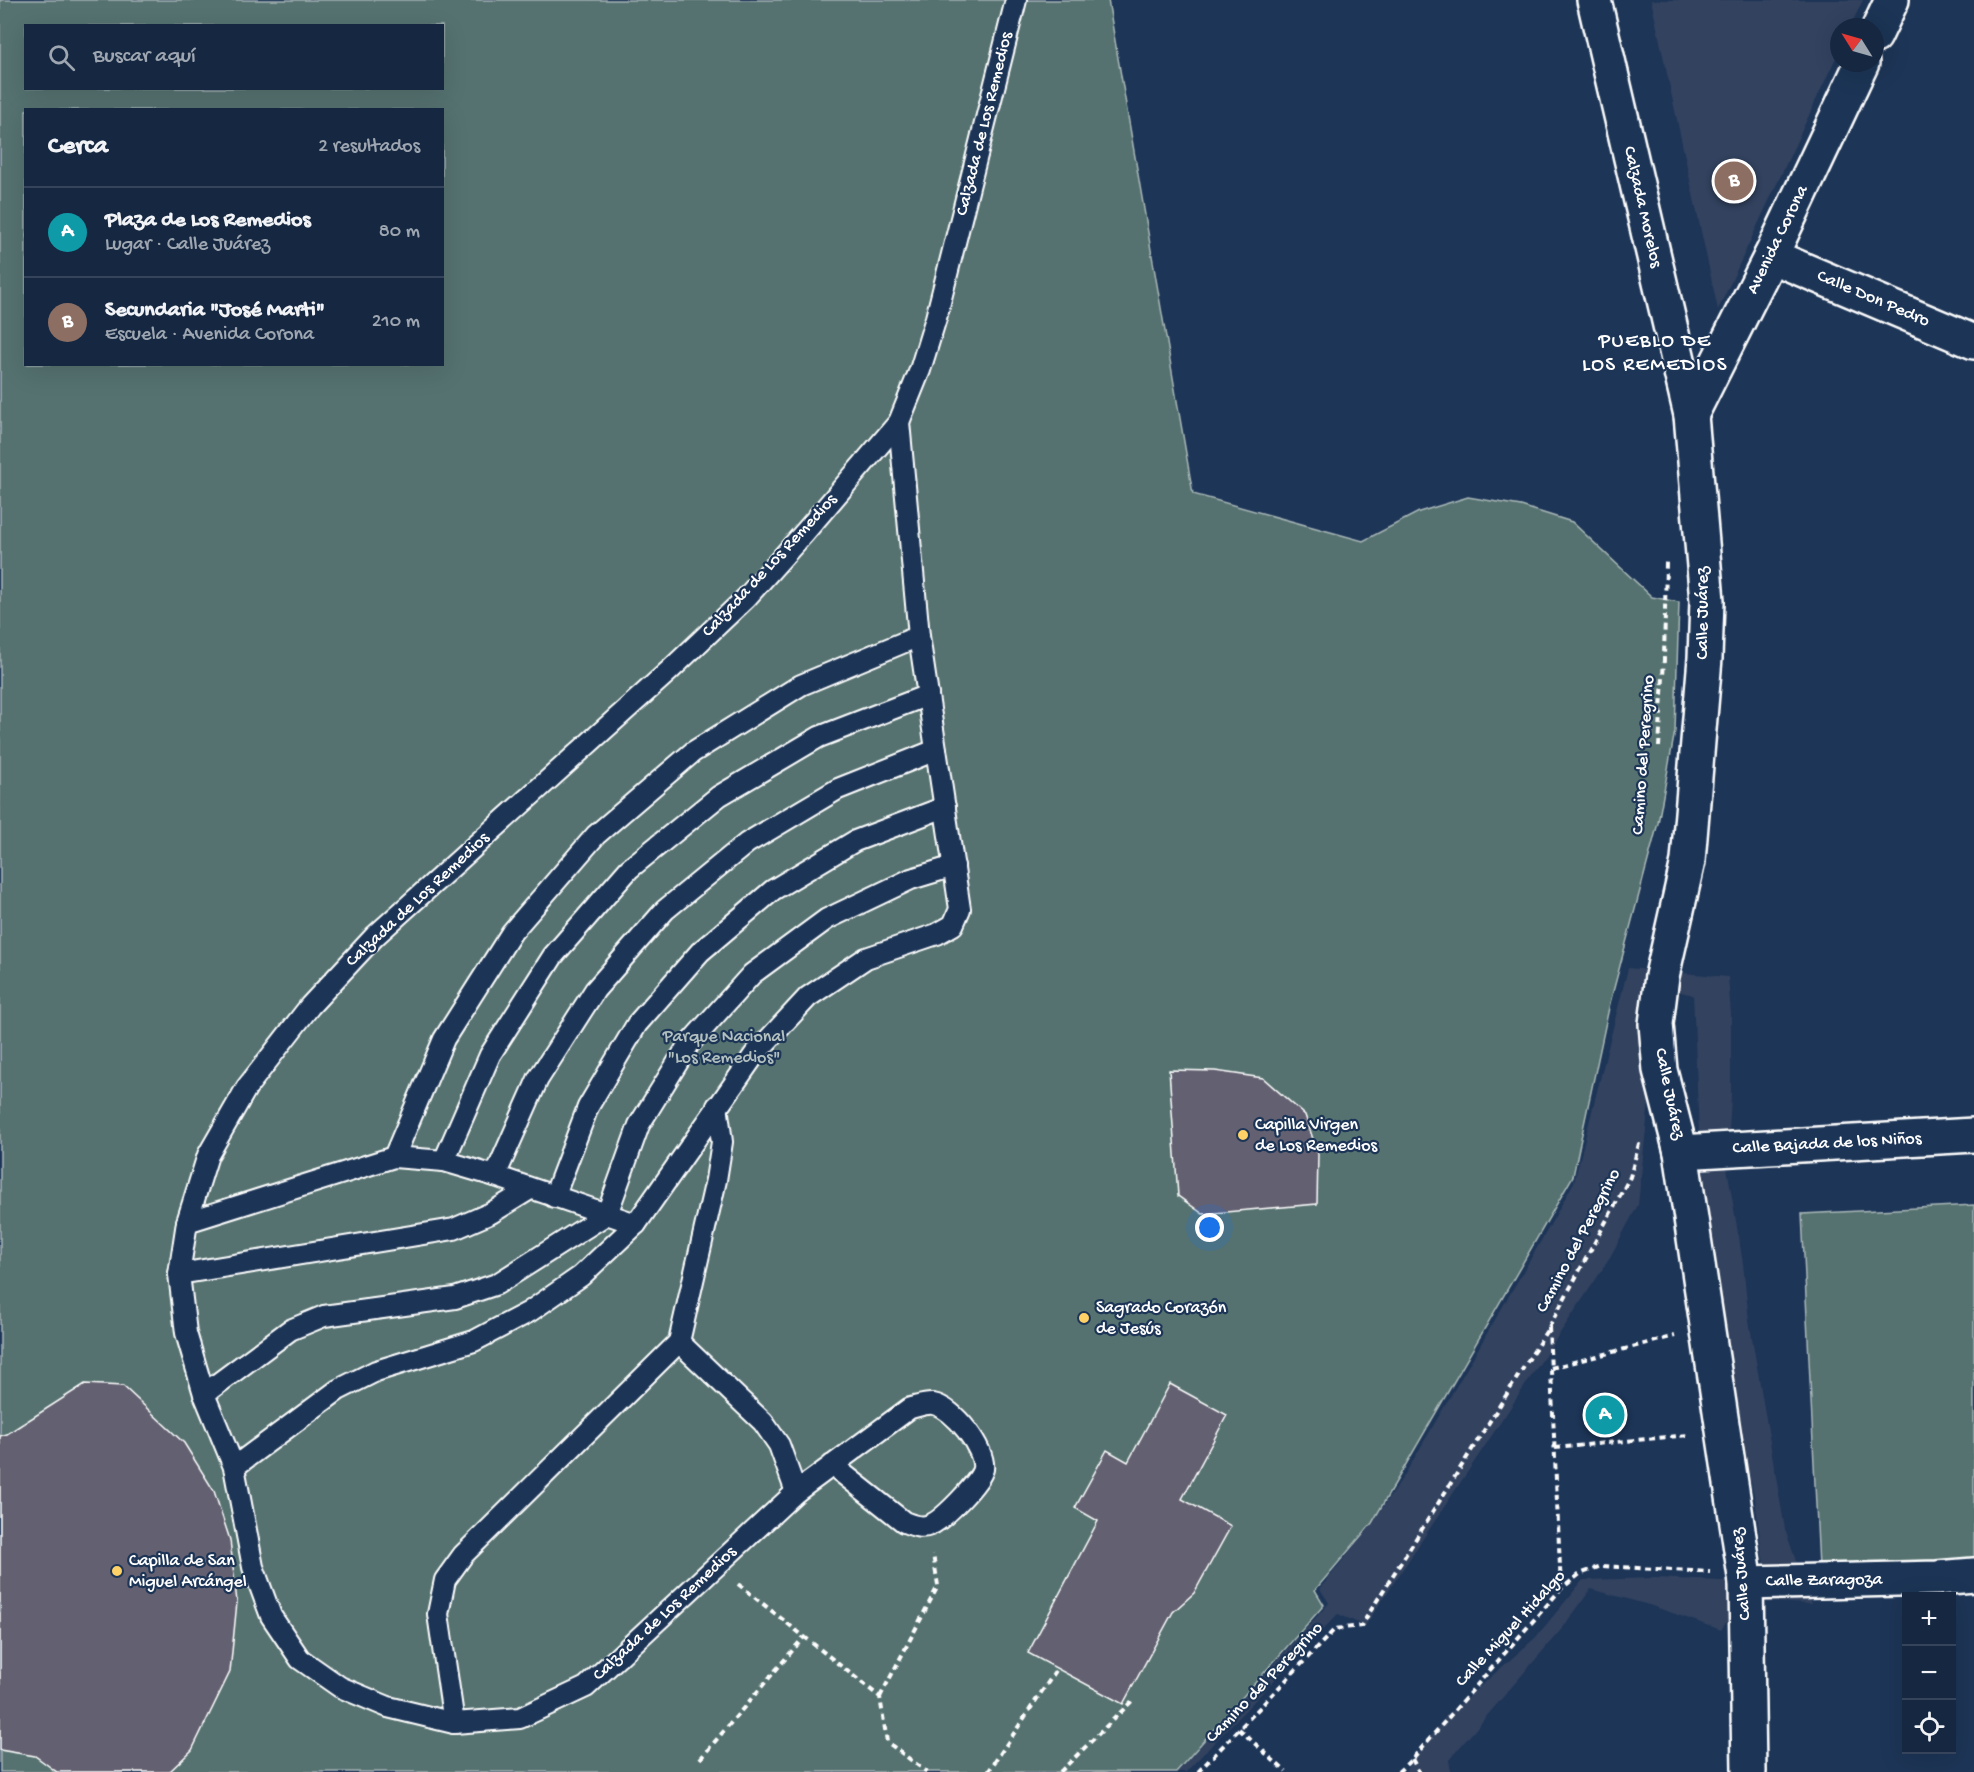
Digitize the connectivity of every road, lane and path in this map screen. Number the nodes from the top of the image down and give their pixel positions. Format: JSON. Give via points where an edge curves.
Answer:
{"nodes":[{"id":1,"x":1016,"y":0,"type":"edge"},
{"id":2,"x":1594,"y":0,"type":"edge"},
{"id":3,"x":1892,"y":0,"type":"edge"},
{"id":4,"x":1884,"y":18,"type":"edge"},
{"id":5,"x":1858,"y":72,"type":"edge"},
{"id":6,"x":1771,"y":256,"type":"junction"},
{"id":7,"x":1974,"y":342,"type":"edge"},
{"id":8,"x":1691,"y":415,"type":"junction"},
{"id":9,"x":899,"y":422,"type":"junction"},
{"id":10,"x":1666,"y":556,"type":"dead end"},
{"id":11,"x":919,"y":636,"type":"junction"},
{"id":12,"x":928,"y":696,"type":"junction"},
{"id":13,"x":1659,"y":749,"type":"dead end"},
{"id":14,"x":936,"y":750,"type":"junction"},
{"id":15,"x":945,"y":807,"type":"junction"},
{"id":16,"x":954,"y":866,"type":"junction"},
{"id":17,"x":717,"y":1106,"type":"junction"},
{"id":18,"x":1641,"y":1134,"type":"dead end"},
{"id":19,"x":1974,"y":1135,"type":"edge"},
{"id":20,"x":1681,"y":1152,"type":"junction"},
{"id":21,"x":394,"y":1157,"type":"junction"},
{"id":22,"x":444,"y":1161,"type":"junction"},
{"id":23,"x":495,"y":1176,"type":"junction"},
{"id":24,"x":530,"y":1189,"type":"junction"},
{"id":25,"x":554,"y":1197,"type":"junction"},
{"id":26,"x":607,"y":1214,"type":"junction"},
{"id":27,"x":187,"y":1222,"type":"junction"},
{"id":28,"x":636,"y":1224,"type":"junction"},
{"id":29,"x":179,"y":1274,"type":"junction"},
{"id":30,"x":1549,"y":1327,"type":"junction"},
{"id":31,"x":1707,"y":1328,"type":"junction"},
{"id":32,"x":679,"y":1342,"type":"junction"},
{"id":33,"x":1551,"y":1368,"type":"junction"},
{"id":34,"x":204,"y":1394,"type":"junction"},
{"id":35,"x":1723,"y":1432,"type":"junction"},
{"id":36,"x":1555,"y":1448,"type":"junction"},
{"id":37,"x":832,"y":1466,"type":"junction"},
{"id":38,"x":234,"y":1467,"type":"junction"},
{"id":39,"x":796,"y":1492,"type":"junction"},
{"id":40,"x":928,"y":1526,"type":"junction"},
{"id":41,"x":717,"y":1566,"type":"junction"},
{"id":42,"x":1974,"y":1575,"type":"edge"},
{"id":43,"x":1746,"y":1578,"type":"junction"},
{"id":44,"x":1561,"y":1589,"type":"junction"},
{"id":45,"x":804,"y":1637,"type":"junction"},
{"id":46,"x":1056,"y":1669,"type":"dead end"},
{"id":47,"x":880,"y":1698,"type":"junction"},
{"id":48,"x":1132,"y":1701,"type":"dead end"},
{"id":49,"x":454,"y":1723,"type":"junction"},
{"id":50,"x":1239,"y":1729,"type":"junction"},
{"id":51,"x":700,"y":1759,"type":"dead end"},
{"id":52,"x":1412,"y":1759,"type":"junction"},
{"id":53,"x":927,"y":1772,"type":"edge"},
{"id":54,"x":988,"y":1772,"type":"edge"},
{"id":55,"x":1060,"y":1772,"type":"edge"},
{"id":56,"x":1198,"y":1772,"type":"edge"},
{"id":57,"x":1286,"y":1772,"type":"edge"},
{"id":58,"x":1398,"y":1772,"type":"edge"},
{"id":59,"x":1419,"y":1772,"type":"edge"},
{"id":60,"x":1749,"y":1772,"type":"edge"}],
"edges":[{"from":1,"to":9,"type":"lane","name":"Calzada de Los Remedios","via":[[936,318]]},
{"from":2,"to":8,"type":"main road","name":"Calzada Morelos"},
{"from":3,"to":4,"type":"main road"},
{"from":5,"to":6,"type":"main road","name":"Avenida Corona"},
{"from":6,"to":7,"type":"main road","name":"Calle Don Pedro"},
{"from":6,"to":8,"type":"main road","name":"Avenida Corona"},
{"from":8,"to":20,"type":"main road","name":"Calle Juárez","via":[[1707,601],[1705,658],[1688,861],[1662,976],[1656,1024],[1660,1070]]},
{"from":9,"to":11,"type":"lane"},
{"from":9,"to":27,"type":"lane","name":"Calzada de Los Remedios","via":[[746,598],[375,936],[310,1006],[247,1087],[208,1155]]},
{"from":10,"to":13,"type":"path","name":"Camino del Peregrino"},
{"from":11,"to":12,"type":"lane"},
{"from":11,"to":21,"type":"lane","via":[[801,686],[693,752],[596,835],[512,932],[444,1039]]},
{"from":12,"to":14,"type":"lane"},
{"from":12,"to":22,"type":"lane","via":[[819,737],[719,796],[629,869],[553,956],[496,1045]]},
{"from":14,"to":15,"type":"lane"},
{"from":14,"to":23,"type":"lane","via":[[838,789],[747,843],[665,910],[595,990],[538,1079]]},
{"from":15,"to":16,"type":"lane"},
{"from":15,"to":25,"type":"lane","via":[[855,841],[773,890],[700,952],[637,1024],[588,1107]]},
{"from":16,"to":17,"type":"lane","via":[[960,909],[953,925],[866,958],[808,997],[755,1054]]},
{"from":16,"to":26,"type":"lane","via":[[911,879],[827,919],[752,974],[689,1044],[645,1115]]},
{"from":17,"to":28,"type":"lane"},
{"from":17,"to":32,"type":"lane","via":[[722,1142],[716,1180]]},
{"from":18,"to":30,"type":"path","name":"Camino del Peregrino","via":[[1630,1177]]},
{"from":19,"to":20,"type":"main road","name":"Calle Bajada de los Niños"},
{"from":20,"to":31,"type":"main road","name":"Calle Juárez"},
{"from":21,"to":22,"type":"lane"},
{"from":21,"to":27,"type":"lane"},
{"from":22,"to":23,"type":"lane"},
{"from":23,"to":24,"type":"lane"},
{"from":24,"to":25,"type":"lane"},
{"from":24,"to":29,"type":"lane","via":[[491,1213],[454,1228]]},
{"from":25,"to":26,"type":"lane"},
{"from":26,"to":28,"type":"lane"},
{"from":26,"to":34,"type":"lane","via":[[497,1284],[455,1298],[324,1316],[290,1330]]},
{"from":27,"to":29,"type":"lane","name":"Calzada de Los Remedios"},
{"from":28,"to":38,"type":"lane","via":[[581,1276],[529,1312],[474,1341],[376,1371],[338,1390]]},
{"from":29,"to":34,"type":"lane","name":"Calzada de Los Remedios","via":[[186,1333]]},
{"from":30,"to":33,"type":"path"},
{"from":30,"to":50,"type":"path","name":"Camino del Peregrino","via":[[1361,1626],[1335,1629]]},
{"from":31,"to":33,"type":"path"},
{"from":31,"to":35,"type":"main road","name":"Calle Juárez"},
{"from":32,"to":39,"type":"lane","via":[[764,1422],[779,1445]]},
{"from":32,"to":49,"type":"lane","via":[[463,1555],[445,1580],[438,1614]]},
{"from":33,"to":36,"type":"path"},
{"from":34,"to":38,"type":"lane","name":"Calzada de Los Remedios"},
{"from":35,"to":36,"type":"path"},
{"from":35,"to":43,"type":"main road","name":"Calle Juárez"},
{"from":36,"to":44,"type":"path"},
{"from":37,"to":39,"type":"lane","name":"Calzada de Los Remedios"},
{"from":37,"to":40,"type":"lane","via":[[904,1522],[915,1527]]},
{"from":37,"to":40,"type":"lane","name":"Calzada de Los Remedios","via":[[910,1408],[933,1404],[953,1415],[978,1447],[983,1459],[982,1472],[976,1483]]},
{"from":38,"to":49,"type":"lane","name":"Calzada de Los Remedios","via":[[253,1567],[271,1616],[300,1659],[340,1688],[388,1707]]},
{"from":39,"to":41,"type":"lane","name":"Calzada de Los Remedios"},
{"from":40,"to":47,"type":"path","via":[[938,1586]]},
{"from":41,"to":45,"type":"path"},
{"from":41,"to":49,"type":"lane","name":"Calzada de Los Remedios","via":[[586,1687],[520,1718]]},
{"from":42,"to":43,"type":"main road","name":"Calle Zaragoza"},
{"from":43,"to":44,"type":"path","name":"Calle Miguel Hidalgo","via":[[1601,1566],[1580,1574]]},
{"from":43,"to":60,"type":"main road","name":"Calle Juárez"},
{"from":44,"to":52,"type":"path","name":"Calle Miguel Hidalgo"},
{"from":45,"to":47,"type":"path"},
{"from":45,"to":51,"type":"path"},
{"from":46,"to":54,"type":"path"},
{"from":47,"to":53,"type":"path","via":[[887,1743]]},
{"from":48,"to":55,"type":"path"},
{"from":50,"to":56,"type":"path","name":"Camino del Peregrino"},
{"from":50,"to":57,"type":"path"},
{"from":52,"to":58,"type":"path","name":"Calle Miguel Hidalgo"},
{"from":52,"to":59,"type":"path"}]}
